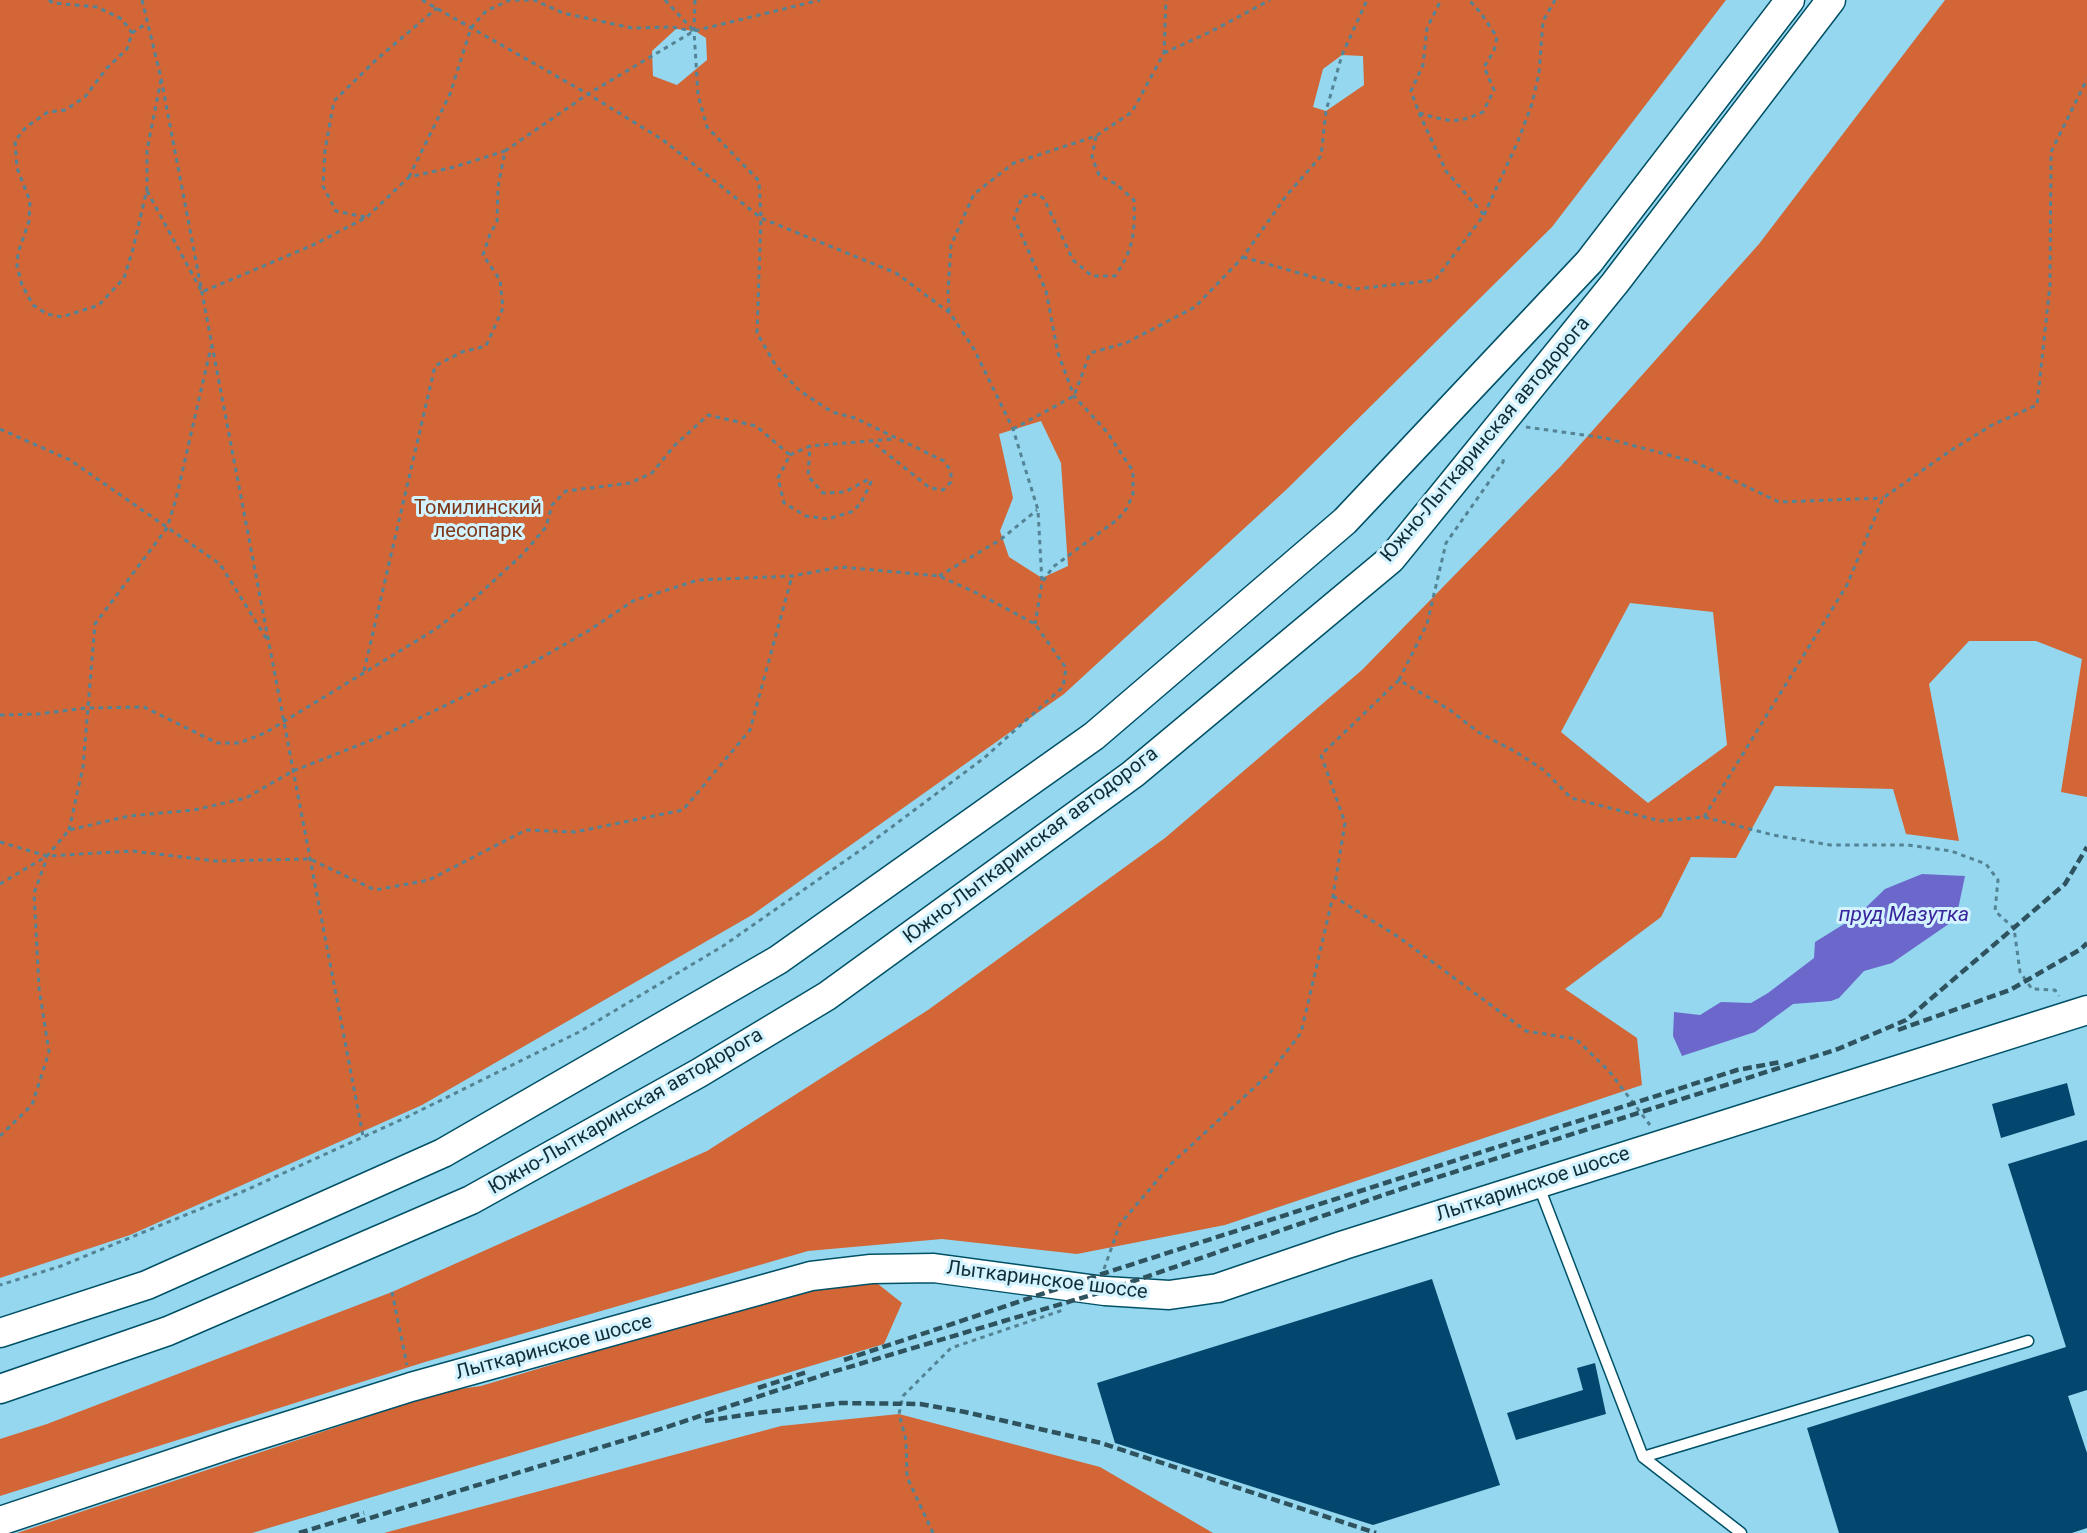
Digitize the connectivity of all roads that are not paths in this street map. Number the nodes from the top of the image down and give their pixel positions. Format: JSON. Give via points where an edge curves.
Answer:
{"nodes":[{"id":1,"x":1790,"y":0,"type":"edge"},
{"id":2,"x":1831,"y":0,"type":"edge"},
{"id":3,"x":2080,"y":1012,"type":"edge"},
{"id":4,"x":1538,"y":1184,"type":"junction"},
{"id":5,"x":0,"y":1334,"type":"edge"},
{"id":6,"x":2028,"y":1341,"type":"dead end"},
{"id":7,"x":0,"y":1389,"type":"edge"},
{"id":8,"x":1643,"y":1457,"type":"junction"},
{"id":9,"x":0,"y":1521,"type":"edge"},
{"id":10,"x":1741,"y":1533,"type":"edge"}],
"edges":[{"from":1,"to":5,"type":"main road","name":"Южно-Лыткаринская автодорога","via":[[1589,262],[1548,306],[1345,520],[1094,736],[778,960],[443,1153],[147,1285]]},
{"from":2,"to":7,"type":"main road","name":"Южно-Лыткаринская автодорога","via":[[1616,283],[1390,559],[1133,774],[827,996],[699,1073],[471,1200],[168,1331]]},
{"from":3,"to":4,"type":"main road","name":"Лыткаринское шоссе"},
{"from":4,"to":8,"type":"lane"},
{"from":4,"to":9,"type":"main road","name":"Лыткаринское шоссе","via":[[1218,1288],[1169,1295],[934,1268],[871,1269],[811,1276],[411,1387]]},
{"from":6,"to":8,"type":"lane"},
{"from":8,"to":10,"type":"lane"}]}
